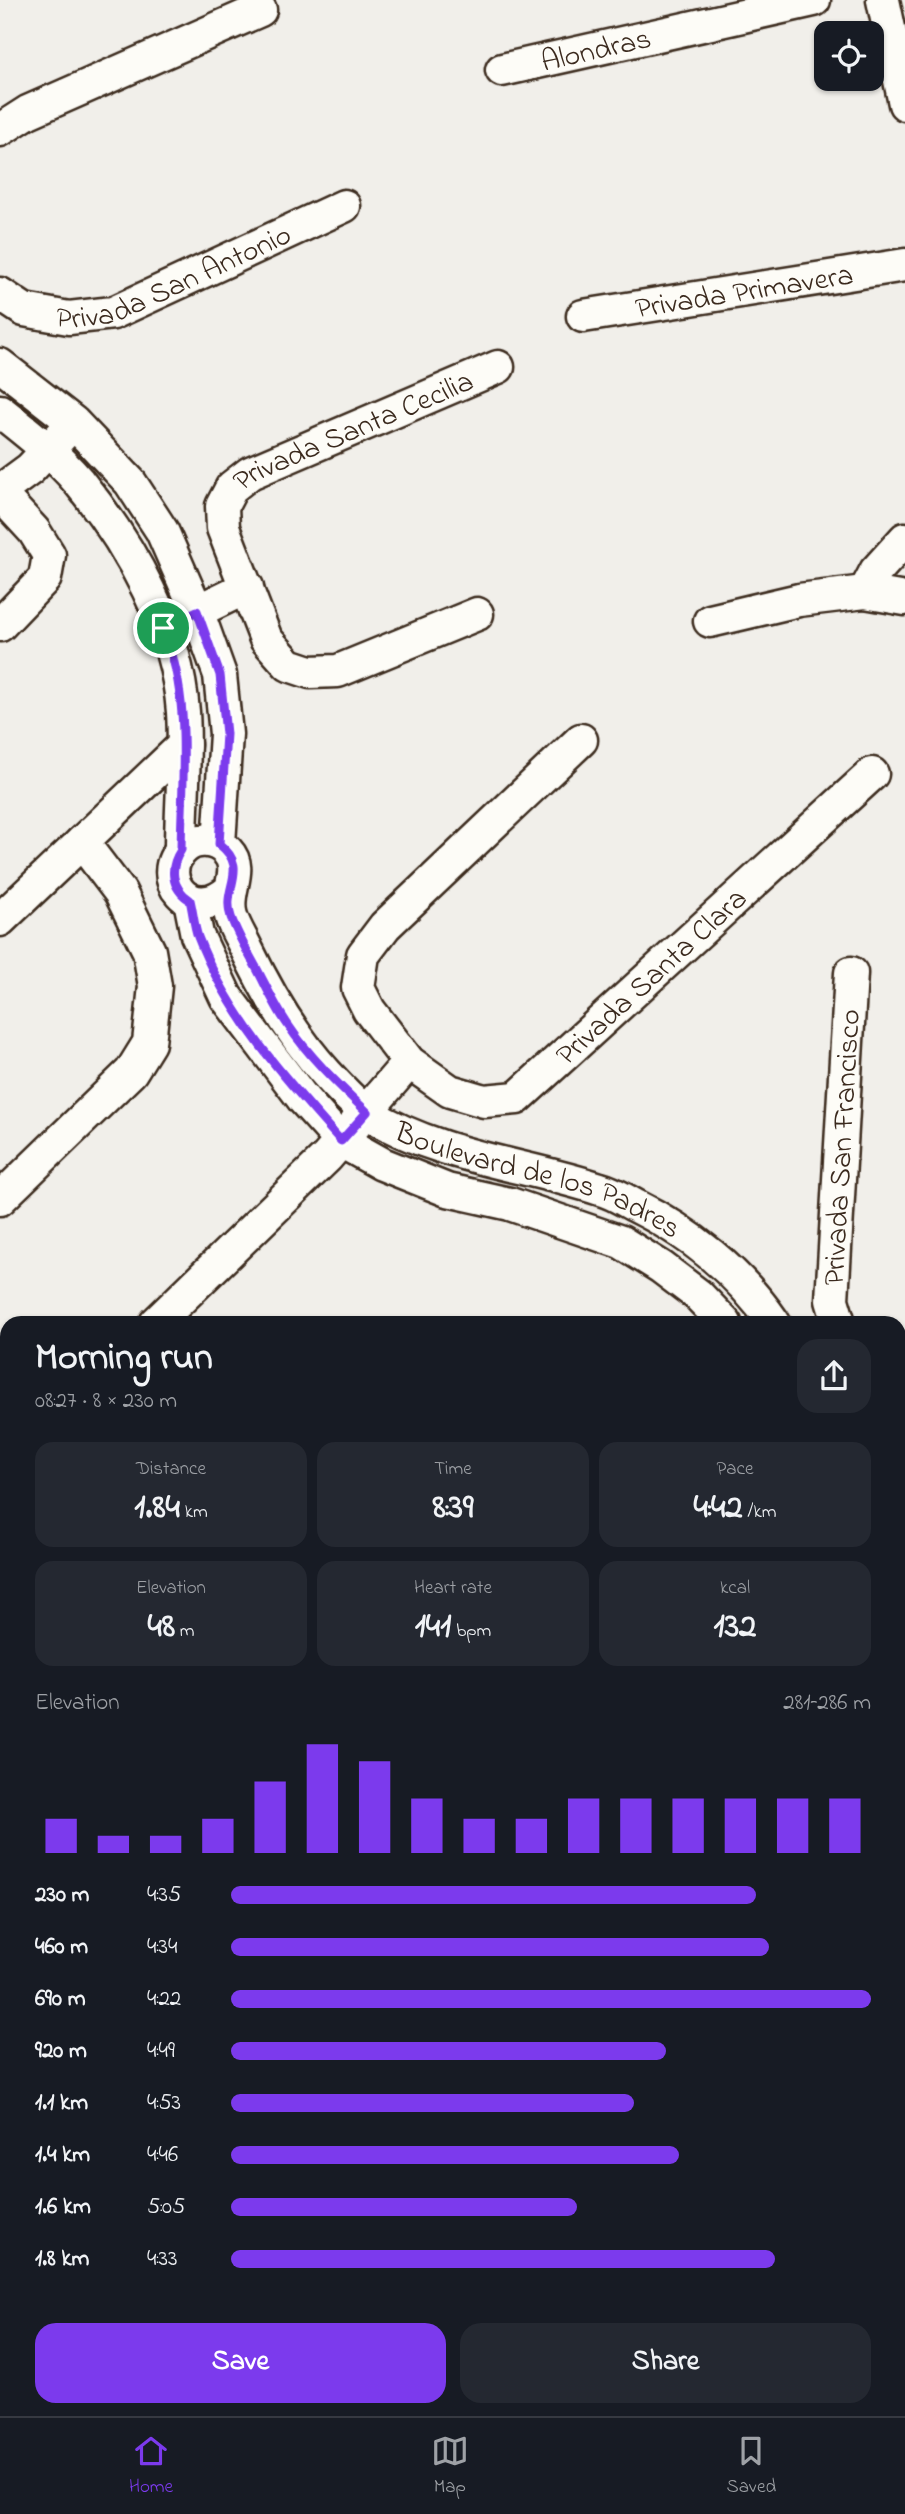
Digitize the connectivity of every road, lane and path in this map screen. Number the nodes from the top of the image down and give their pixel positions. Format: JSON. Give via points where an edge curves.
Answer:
{"nodes":[{"id":1,"x":814,"y":0,"type":"edge"},
{"id":2,"x":883,"y":0,"type":"edge"},
{"id":3,"x":260,"y":10,"type":"dead end"},
{"id":4,"x":502,"y":69,"type":"dead end"},
{"id":5,"x":905,"y":104,"type":"edge"},
{"id":6,"x":0,"y":130,"type":"edge"},
{"id":7,"x":344,"y":206,"type":"dead end"},
{"id":8,"x":905,"y":265,"type":"edge"},
{"id":9,"x":0,"y":294,"type":"edge"},
{"id":10,"x":583,"y":316,"type":"dead end"},
{"id":11,"x":0,"y":365,"type":"edge"},
{"id":12,"x":498,"y":367,"type":"dead end"},
{"id":13,"x":0,"y":411,"type":"edge"},
{"id":14,"x":73,"y":422,"type":"junction"},
{"id":15,"x":48,"y":450,"type":"junction"},
{"id":16,"x":0,"y":492,"type":"edge"},
{"id":17,"x":905,"y":538,"type":"edge"},
{"id":18,"x":247,"y":587,"type":"junction"},
{"id":19,"x":865,"y":592,"type":"junction"},
{"id":20,"x":905,"y":599,"type":"edge"},
{"id":21,"x":197,"y":611,"type":"junction"},
{"id":22,"x":477,"y":614,"type":"dead end"},
{"id":23,"x":710,"y":621,"type":"dead end"},
{"id":24,"x":0,"y":625,"type":"edge"},
{"id":25,"x":163,"y":628,"type":"junction"},
{"id":26,"x":581,"y":740,"type":"dead end"},
{"id":27,"x":184,"y":745,"type":"junction"},
{"id":28,"x":872,"y":774,"type":"dead end"},
{"id":29,"x":82,"y":842,"type":"junction"},
{"id":30,"x":219,"y":844,"type":"junction"},
{"id":31,"x":181,"y":850,"type":"junction"},
{"id":32,"x":229,"y":891,"type":"junction"},
{"id":33,"x":190,"y":900,"type":"junction"},
{"id":34,"x":0,"y":920,"type":"edge"},
{"id":35,"x":851,"y":973,"type":"dead end"},
{"id":36,"x":409,"y":1062,"type":"junction"},
{"id":37,"x":367,"y":1112,"type":"junction"},
{"id":38,"x":341,"y":1141,"type":"junction"},
{"id":39,"x":0,"y":1199,"type":"edge"},
{"id":40,"x":163,"y":1316,"type":"edge"},
{"id":41,"x":718,"y":1316,"type":"edge"},
{"id":42,"x":769,"y":1316,"type":"edge"},
{"id":43,"x":837,"y":1316,"type":"edge"}],
"edges":[{"from":1,"to":4,"type":"street","name":"Alondras"},
{"from":2,"to":5,"type":"street"},
{"from":3,"to":6,"type":"street","via":[[28,112]]},
{"from":7,"to":9,"type":"street","name":"Privada San Antonio","via":[[113,313],[69,318],[24,310]]},
{"from":8,"to":10,"type":"street","name":"Privada Primavera"},
{"from":11,"to":14,"type":"street"},
{"from":12,"to":18,"type":"street","name":"Privada Santa Cecilia","via":[[250,473],[232,486],[222,506],[223,528]]},
{"from":13,"to":15,"type":"street"},
{"from":14,"to":15,"type":"street"},
{"from":14,"to":21,"type":"street","via":[[130,482],[162,531]]},
{"from":15,"to":16,"type":"street"},
{"from":15,"to":25,"type":"street","via":[[79,482],[118,537]]},
{"from":16,"to":24,"type":"street","via":[[49,555],[45,578]]},
{"from":17,"to":19,"type":"street","via":[[876,571]]},
{"from":18,"to":21,"type":"street"},
{"from":18,"to":22,"type":"street","name":"Privada Santa Cecilia","via":[[266,639],[289,665],[310,672],[338,671]]},
{"from":19,"to":20,"type":"street"},
{"from":19,"to":23,"type":"street","via":[[799,600]]},
{"from":21,"to":25,"type":"street"},
{"from":21,"to":30,"type":"street","via":[[220,675],[226,734]]},
{"from":25,"to":27,"type":"street","via":[[175,657]]},
{"from":26,"to":36,"type":"street","name":"Privada Santa Clara","via":[[385,926],[363,955],[358,988]]},
{"from":27,"to":29,"type":"street"},
{"from":27,"to":31,"type":"street"},
{"from":28,"to":36,"type":"street","name":"Privada Santa Clara","via":[[517,1098],[484,1101],[450,1091]]},
{"from":29,"to":34,"type":"street"},
{"from":29,"to":39,"type":"street","via":[[120,891],[149,951],[155,986],[149,1043],[131,1072]]},
{"from":30,"to":31,"type":"street","via":[[198,841]]},
{"from":30,"to":32,"type":"street","via":[[233,860],[234,881]]},
{"from":31,"to":33,"type":"street","via":[[173,877]]},
{"from":32,"to":33,"type":"street","via":[[211,902]]},
{"from":32,"to":37,"type":"street","name":"Boulevard de los Padres","via":[[230,915],[287,1025]]},
{"from":33,"to":38,"type":"street","name":"Boulevard de los Padres","via":[[197,935],[226,997]]},
{"from":35,"to":43,"type":"street","name":"Privada San Francisco","via":[[832,1300]]},
{"from":36,"to":37,"type":"street"},
{"from":37,"to":38,"type":"street"},
{"from":37,"to":42,"type":"street","name":"Boulevard de los Padres","via":[[456,1151],[603,1189],[700,1245]]},
{"from":38,"to":40,"type":"street"},
{"from":38,"to":41,"type":"street","name":"Boulevard de los Padres","via":[[382,1164],[447,1190],[510,1205],[621,1242],[698,1295]]}]}
